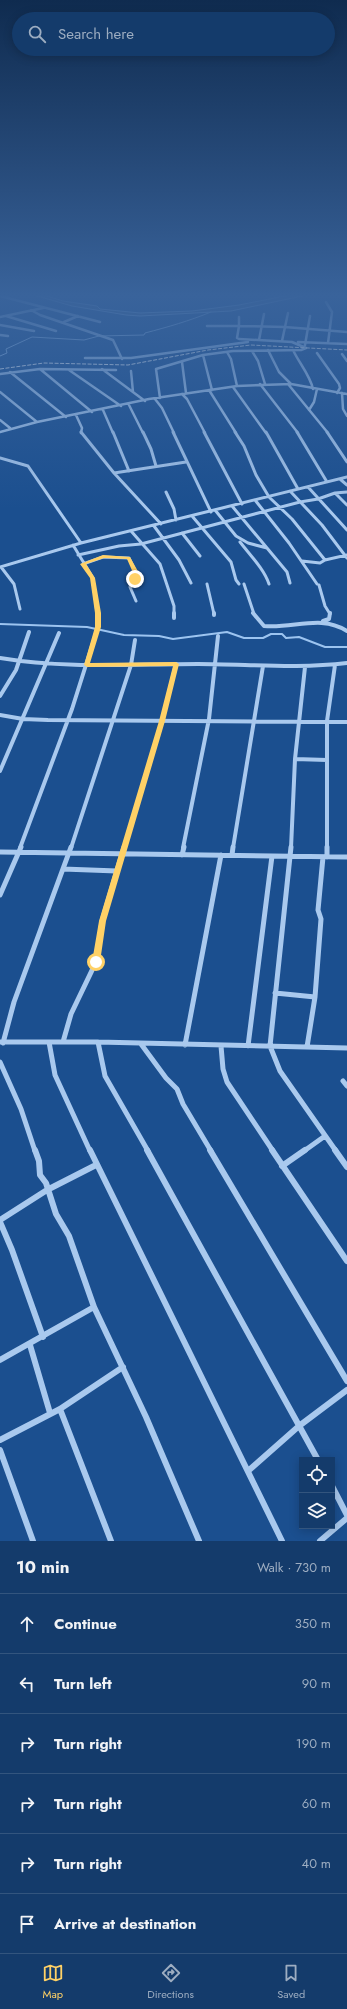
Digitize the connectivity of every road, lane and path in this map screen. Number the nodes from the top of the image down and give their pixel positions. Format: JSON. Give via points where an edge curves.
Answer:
{"nodes":[{"id":1,"x":171,"y":365,"type":"edge"},
{"id":2,"x":182,"y":365,"type":"edge"},
{"id":3,"x":205,"y":365,"type":"edge"},
{"id":4,"x":233,"y":365,"type":"edge"},
{"id":5,"x":259,"y":365,"type":"edge"},
{"id":6,"x":275,"y":365,"type":"edge"},
{"id":7,"x":300,"y":365,"type":"edge"},
{"id":8,"x":325,"y":365,"type":"edge"},
{"id":9,"x":40,"y":369,"type":"junction"},
{"id":10,"x":68,"y":369,"type":"junction"},
{"id":11,"x":102,"y":369,"type":"junction"},
{"id":12,"x":116,"y":370,"type":"dead end"},
{"id":13,"x":131,"y":371,"type":"dead end"},
{"id":14,"x":10,"y":372,"type":"junction"},
{"id":15,"x":0,"y":374,"type":"edge"},
{"id":16,"x":260,"y":384,"type":"junction"},
{"id":17,"x":265,"y":384,"type":"junction"},
{"id":18,"x":290,"y":384,"type":"junction"},
{"id":19,"x":238,"y":386,"type":"junction"},
{"id":20,"x":233,"y":387,"type":"junction"},
{"id":21,"x":313,"y":389,"type":"junction"},
{"id":22,"x":317,"y":389,"type":"junction"},
{"id":23,"x":210,"y":390,"type":"junction"},
{"id":24,"x":0,"y":392,"type":"edge"},
{"id":25,"x":133,"y":392,"type":"junction"},
{"id":26,"x":337,"y":393,"type":"junction"},
{"id":27,"x":342,"y":393,"type":"junction"},
{"id":28,"x":184,"y":394,"type":"junction"},
{"id":29,"x":347,"y":394,"type":"edge"},
{"id":30,"x":6,"y":397,"type":"junction"},
{"id":31,"x":160,"y":398,"type":"junction"},
{"id":32,"x":0,"y":399,"type":"edge"},
{"id":33,"x":155,"y":399,"type":"junction"},
{"id":34,"x":144,"y":401,"type":"junction"},
{"id":35,"x":129,"y":404,"type":"junction"},
{"id":36,"x":121,"y":406,"type":"junction"},
{"id":37,"x":103,"y":410,"type":"junction"},
{"id":38,"x":309,"y":410,"type":"junction"},
{"id":39,"x":92,"y":412,"type":"junction"},
{"id":40,"x":76,"y":415,"type":"junction"},
{"id":41,"x":347,"y":416,"type":"edge"},
{"id":42,"x":66,"y":417,"type":"junction"},
{"id":43,"x":0,"y":420,"type":"edge"},
{"id":44,"x":36,"y":422,"type":"junction"},
{"id":45,"x":10,"y":428,"type":"junction"},
{"id":46,"x":0,"y":432,"type":"edge"},
{"id":47,"x":0,"y":458,"type":"edge"},
{"id":48,"x":186,"y":462,"type":"junction"},
{"id":49,"x":347,"y":462,"type":"edge"},
{"id":50,"x":156,"y":466,"type":"junction"},
{"id":51,"x":129,"y":471,"type":"junction"},
{"id":52,"x":114,"y":473,"type":"junction"},
{"id":53,"x":347,"y":477,"type":"edge"},
{"id":54,"x":340,"y":479,"type":"junction"},
{"id":55,"x":327,"y":482,"type":"junction"},
{"id":56,"x":347,"y":486,"type":"edge"},
{"id":57,"x":308,"y":487,"type":"junction"},
{"id":58,"x":298,"y":489,"type":"junction"},
{"id":59,"x":290,"y":491,"type":"junction"},
{"id":60,"x":166,"y":492,"type":"dead end"},
{"id":61,"x":347,"y":492,"type":"edge"},
{"id":62,"x":335,"y":493,"type":"junction"},
{"id":63,"x":270,"y":497,"type":"junction"},
{"id":64,"x":318,"y":499,"type":"junction"},
{"id":65,"x":255,"y":500,"type":"junction"},
{"id":66,"x":300,"y":502,"type":"junction"},
{"id":67,"x":242,"y":504,"type":"junction"},
{"id":68,"x":347,"y":505,"type":"edge"},
{"id":69,"x":232,"y":506,"type":"junction"},
{"id":70,"x":282,"y":508,"type":"junction"},
{"id":71,"x":213,"y":511,"type":"junction"},
{"id":72,"x":264,"y":512,"type":"junction"},
{"id":73,"x":192,"y":516,"type":"junction"},
{"id":74,"x":242,"y":518,"type":"junction"},
{"id":75,"x":176,"y":520,"type":"junction"},
{"id":76,"x":224,"y":522,"type":"junction"},
{"id":77,"x":161,"y":524,"type":"junction"},
{"id":78,"x":154,"y":526,"type":"junction"},
{"id":79,"x":202,"y":528,"type":"junction"},
{"id":80,"x":347,"y":530,"type":"edge"},
{"id":81,"x":131,"y":531,"type":"junction"},
{"id":82,"x":182,"y":533,"type":"junction"},
{"id":83,"x":162,"y":538,"type":"junction"},
{"id":84,"x":240,"y":541,"type":"junction"},
{"id":85,"x":81,"y":543,"type":"junction"},
{"id":86,"x":141,"y":544,"type":"junction"},
{"id":87,"x":73,"y":546,"type":"junction"},
{"id":88,"x":267,"y":548,"type":"junction"},
{"id":89,"x":78,"y":555,"type":"junction"},
{"id":90,"x":200,"y":556,"type":"dead end"},
{"id":91,"x":346,"y":556,"type":"edge"},
{"id":92,"x":325,"y":560,"type":"junction"},
{"id":93,"x":302,"y":561,"type":"junction"},
{"id":94,"x":83,"y":564,"type":"junction"},
{"id":95,"x":0,"y":567,"type":"edge"},
{"id":96,"x":191,"y":583,"type":"dead end"},
{"id":97,"x":290,"y":583,"type":"dead end"},
{"id":98,"x":207,"y":584,"type":"dead end"},
{"id":99,"x":239,"y":584,"type":"dead end"},
{"id":100,"x":244,"y":584,"type":"dead end"},
{"id":101,"x":269,"y":584,"type":"dead end"},
{"id":102,"x":136,"y":601,"type":"dead end"},
{"id":103,"x":20,"y":609,"type":"dead end"},
{"id":104,"x":214,"y":615,"type":"dead end"},
{"id":105,"x":174,"y":618,"type":"dead end"},
{"id":106,"x":322,"y":622,"type":"junction"},
{"id":107,"x":347,"y":631,"type":"edge"},
{"id":108,"x":30,"y":632,"type":"dead end"},
{"id":109,"x":59,"y":633,"type":"dead end"},
{"id":110,"x":218,"y":636,"type":"dead end"},
{"id":111,"x":135,"y":640,"type":"dead end"},
{"id":112,"x":0,"y":658,"type":"edge"},
{"id":113,"x":19,"y":661,"type":"junction"},
{"id":114,"x":347,"y":663,"type":"edge"},
{"id":115,"x":176,"y":664,"type":"junction"},
{"id":116,"x":217,"y":664,"type":"junction"},
{"id":117,"x":44,"y":665,"type":"junction"},
{"id":118,"x":87,"y":665,"type":"junction"},
{"id":119,"x":131,"y":665,"type":"junction"},
{"id":120,"x":335,"y":665,"type":"junction"},
{"id":121,"x":263,"y":666,"type":"junction"},
{"id":122,"x":305,"y":667,"type":"junction"},
{"id":123,"x":0,"y":685,"type":"edge"},
{"id":124,"x":6,"y":686,"type":"junction"},
{"id":125,"x":0,"y":696,"type":"edge"},
{"id":126,"x":0,"y":715,"type":"edge"},
{"id":127,"x":23,"y":719,"type":"junction"},
{"id":128,"x":68,"y":720,"type":"junction"},
{"id":129,"x":113,"y":720,"type":"junction"},
{"id":130,"x":162,"y":721,"type":"junction"},
{"id":131,"x":208,"y":721,"type":"junction"},
{"id":132,"x":327,"y":721,"type":"junction"},
{"id":133,"x":253,"y":722,"type":"junction"},
{"id":134,"x":298,"y":722,"type":"junction"},
{"id":135,"x":347,"y":722,"type":"edge"},
{"id":136,"x":294,"y":759,"type":"junction"},
{"id":137,"x":327,"y":760,"type":"junction"},
{"id":138,"x":0,"y":771,"type":"edge"},
{"id":139,"x":0,"y":852,"type":"edge"},
{"id":140,"x":19,"y":852,"type":"junction"},
{"id":141,"x":70,"y":853,"type":"junction"},
{"id":142,"x":123,"y":854,"type":"junction"},
{"id":143,"x":182,"y":855,"type":"junction"},
{"id":144,"x":221,"y":855,"type":"junction"},
{"id":145,"x":232,"y":855,"type":"junction"},
{"id":146,"x":272,"y":856,"type":"junction"},
{"id":147,"x":291,"y":856,"type":"junction"},
{"id":148,"x":325,"y":857,"type":"junction"},
{"id":149,"x":347,"y":857,"type":"edge"},
{"id":150,"x":63,"y":869,"type":"junction"},
{"id":151,"x":117,"y":871,"type":"junction"},
{"id":152,"x":0,"y":895,"type":"edge"},
{"id":153,"x":274,"y":993,"type":"junction"},
{"id":154,"x":315,"y":998,"type":"junction"},
{"id":155,"x":49,"y":1042,"type":"junction"},
{"id":156,"x":63,"y":1042,"type":"junction"},
{"id":157,"x":98,"y":1042,"type":"junction"},
{"id":158,"x":2,"y":1043,"type":"edge"},
{"id":159,"x":141,"y":1044,"type":"junction"},
{"id":160,"x":185,"y":1045,"type":"junction"},
{"id":161,"x":222,"y":1046,"type":"junction"},
{"id":162,"x":248,"y":1046,"type":"junction"},
{"id":163,"x":270,"y":1046,"type":"junction"},
{"id":164,"x":307,"y":1047,"type":"junction"},
{"id":165,"x":347,"y":1048,"type":"edge"},
{"id":166,"x":0,"y":1062,"type":"edge"},
{"id":167,"x":343,"y":1081,"type":"dead end"},
{"id":168,"x":347,"y":1086,"type":"edge"},
{"id":169,"x":325,"y":1136,"type":"junction"},
{"id":170,"x":96,"y":1165,"type":"junction"},
{"id":171,"x":282,"y":1166,"type":"junction"},
{"id":172,"x":347,"y":1168,"type":"edge"},
{"id":173,"x":46,"y":1190,"type":"junction"},
{"id":174,"x":0,"y":1221,"type":"edge"},
{"id":175,"x":347,"y":1261,"type":"edge"},
{"id":176,"x":94,"y":1307,"type":"junction"},
{"id":177,"x":43,"y":1337,"type":"junction"},
{"id":178,"x":30,"y":1345,"type":"junction"},
{"id":179,"x":0,"y":1360,"type":"edge"},
{"id":180,"x":123,"y":1367,"type":"junction"},
{"id":181,"x":347,"y":1381,"type":"edge"},
{"id":182,"x":347,"y":1390,"type":"edge"},
{"id":183,"x":60,"y":1409,"type":"junction"},
{"id":184,"x":50,"y":1413,"type":"junction"},
{"id":185,"x":299,"y":1426,"type":"junction"},
{"id":186,"x":0,"y":1440,"type":"edge"},
{"id":187,"x":0,"y":1450,"type":"edge"},
{"id":188,"x":316,"y":1457,"type":"edge"},
{"id":189,"x":248,"y":1471,"type":"junction"},
{"id":190,"x":335,"y":1492,"type":"edge"},
{"id":191,"x":347,"y":1515,"type":"edge"},
{"id":192,"x":347,"y":1518,"type":"edge"},
{"id":193,"x":32,"y":1541,"type":"edge"},
{"id":194,"x":111,"y":1541,"type":"edge"},
{"id":195,"x":199,"y":1541,"type":"edge"},
{"id":196,"x":282,"y":1541,"type":"edge"},
{"id":197,"x":320,"y":1541,"type":"edge"}],
"edges":[{"from":1,"to":31,"type":"street","via":[[156,369]]},
{"from":2,"to":28,"type":"street"},
{"from":3,"to":23,"type":"street"},
{"from":4,"to":19,"type":"street"},
{"from":5,"to":17,"type":"street"},
{"from":6,"to":18,"type":"street"},
{"from":7,"to":21,"type":"street","via":[[312,380]]},
{"from":8,"to":26,"type":"street","via":[[339,384]]},
{"from":9,"to":10,"type":"street"},
{"from":9,"to":14,"type":"street"},
{"from":9,"to":39,"type":"street"},
{"from":10,"to":11,"type":"street"},
{"from":10,"to":36,"type":"street"},
{"from":11,"to":12,"type":"street"},
{"from":11,"to":25,"type":"street"},
{"from":13,"to":25,"type":"street"},
{"from":14,"to":15,"type":"street"},
{"from":14,"to":42,"type":"street"},
{"from":16,"to":17,"type":"street"},
{"from":16,"to":19,"type":"street"},
{"from":16,"to":55,"type":"street","via":[[296,430]]},
{"from":17,"to":18,"type":"street"},
{"from":18,"to":21,"type":"street"},
{"from":18,"to":38,"type":"street"},
{"from":19,"to":20,"type":"street"},
{"from":20,"to":23,"type":"street"},
{"from":20,"to":58,"type":"street","via":[[269,437]]},
{"from":21,"to":22,"type":"street"},
{"from":22,"to":26,"type":"street"},
{"from":22,"to":38,"type":"street"},
{"from":23,"to":28,"type":"street"},
{"from":23,"to":63,"type":"street","via":[[244,446],[256,475]]},
{"from":24,"to":30,"type":"street"},
{"from":25,"to":34,"type":"street"},
{"from":26,"to":27,"type":"street"},
{"from":27,"to":29,"type":"street"},
{"from":27,"to":41,"type":"street","via":[[343,409]]},
{"from":28,"to":31,"type":"street"},
{"from":28,"to":67,"type":"street"},
{"from":30,"to":32,"type":"street"},
{"from":30,"to":44,"type":"street"},
{"from":31,"to":33,"type":"street"},
{"from":33,"to":34,"type":"street"},
{"from":33,"to":48,"type":"street","via":[[178,440]]},
{"from":34,"to":35,"type":"street"},
{"from":35,"to":36,"type":"street"},
{"from":35,"to":50,"type":"street","via":[[151,449]]},
{"from":36,"to":37,"type":"street"},
{"from":37,"to":39,"type":"street"},
{"from":37,"to":51,"type":"street"},
{"from":38,"to":49,"type":"street"},
{"from":39,"to":40,"type":"street"},
{"from":40,"to":42,"type":"street"},
{"from":40,"to":52,"type":"street","via":[[82,428],[81,434]]},
{"from":42,"to":44,"type":"street"},
{"from":43,"to":45,"type":"street"},
{"from":44,"to":45,"type":"street"},
{"from":45,"to":46,"type":"street"},
{"from":47,"to":85,"type":"street","via":[[28,466]]},
{"from":48,"to":50,"type":"street"},
{"from":48,"to":71,"type":"street"},
{"from":50,"to":51,"type":"street"},
{"from":51,"to":52,"type":"street"},
{"from":52,"to":77,"type":"street"},
{"from":53,"to":54,"type":"street"},
{"from":54,"to":55,"type":"street"},
{"from":54,"to":56,"type":"street"},
{"from":55,"to":57,"type":"street"},
{"from":57,"to":58,"type":"street"},
{"from":57,"to":64,"type":"street"},
{"from":58,"to":59,"type":"street"},
{"from":59,"to":63,"type":"street"},
{"from":59,"to":66,"type":"street"},
{"from":60,"to":75,"type":"street"},
{"from":61,"to":62,"type":"street"},
{"from":62,"to":64,"type":"street"},
{"from":62,"to":68,"type":"street"},
{"from":63,"to":65,"type":"street"},
{"from":63,"to":70,"type":"street"},
{"from":64,"to":66,"type":"street"},
{"from":64,"to":80,"type":"street"},
{"from":65,"to":67,"type":"street"},
{"from":65,"to":72,"type":"street"},
{"from":66,"to":70,"type":"street"},
{"from":66,"to":91,"type":"street"},
{"from":67,"to":69,"type":"street"},
{"from":69,"to":71,"type":"street"},
{"from":69,"to":74,"type":"street"},
{"from":70,"to":72,"type":"street"},
{"from":70,"to":92,"type":"street"},
{"from":71,"to":73,"type":"street"},
{"from":71,"to":76,"type":"street"},
{"from":72,"to":74,"type":"street"},
{"from":72,"to":93,"type":"street"},
{"from":73,"to":75,"type":"street"},
{"from":73,"to":79,"type":"street"},
{"from":74,"to":76,"type":"street"},
{"from":74,"to":88,"type":"street"},
{"from":75,"to":77,"type":"street"},
{"from":76,"to":79,"type":"street"},
{"from":76,"to":84,"type":"street"},
{"from":77,"to":78,"type":"street"},
{"from":78,"to":81,"type":"street"},
{"from":78,"to":83,"type":"street"},
{"from":79,"to":82,"type":"street"},
{"from":79,"to":99,"type":"street","via":[[231,562]]},
{"from":81,"to":85,"type":"street"},
{"from":81,"to":86,"type":"street"},
{"from":82,"to":83,"type":"street"},
{"from":82,"to":90,"type":"street"},
{"from":83,"to":86,"type":"street"},
{"from":83,"to":96,"type":"street","via":[[179,560]]},
{"from":84,"to":88,"type":"street"},
{"from":84,"to":101,"type":"street","via":[[266,574]]},
{"from":85,"to":87,"type":"street"},
{"from":86,"to":89,"type":"street"},
{"from":86,"to":105,"type":"street","via":[[160,564],[174,606]]},
{"from":87,"to":89,"type":"street"},
{"from":87,"to":95,"type":"street"},
{"from":88,"to":97,"type":"street","via":[[287,572]]},
{"from":89,"to":94,"type":"street"},
{"from":91,"to":92,"type":"street"},
{"from":92,"to":93,"type":"street","via":[[320,563]]},
{"from":93,"to":106,"type":"street","via":[[318,584],[330,613],[329,619]]},
{"from":94,"to":102,"type":"street","via":[[103,557],[129,558],[137,575],[130,587]]},
{"from":94,"to":118,"type":"street","via":[[93,578],[97,629]]},
{"from":95,"to":103,"type":"street","via":[[14,584]]},
{"from":98,"to":104,"type":"street"},
{"from":100,"to":106,"type":"street","via":[[257,622],[264,626]]},
{"from":106,"to":107,"type":"street","via":[[337,624]]},
{"from":108,"to":113,"type":"street"},
{"from":109,"to":117,"type":"street"},
{"from":110,"to":116,"type":"street"},
{"from":111,"to":119,"type":"street"},
{"from":112,"to":113,"type":"street"},
{"from":113,"to":117,"type":"street"},
{"from":113,"to":124,"type":"street"},
{"from":114,"to":120,"type":"street"},
{"from":115,"to":116,"type":"street"},
{"from":115,"to":119,"type":"street"},
{"from":115,"to":130,"type":"street"},
{"from":116,"to":121,"type":"street"},
{"from":116,"to":131,"type":"street"},
{"from":117,"to":118,"type":"street"},
{"from":117,"to":127,"type":"street"},
{"from":118,"to":119,"type":"street"},
{"from":118,"to":128,"type":"street"},
{"from":119,"to":129,"type":"street"},
{"from":120,"to":122,"type":"street"},
{"from":120,"to":132,"type":"street"},
{"from":121,"to":122,"type":"street"},
{"from":121,"to":133,"type":"street"},
{"from":122,"to":134,"type":"street"},
{"from":123,"to":124,"type":"street"},
{"from":124,"to":125,"type":"street"},
{"from":126,"to":127,"type":"street"},
{"from":127,"to":128,"type":"street"},
{"from":127,"to":138,"type":"street"},
{"from":128,"to":129,"type":"street"},
{"from":128,"to":140,"type":"street"},
{"from":129,"to":130,"type":"street"},
{"from":129,"to":141,"type":"street"},
{"from":130,"to":131,"type":"street"},
{"from":130,"to":142,"type":"street"},
{"from":131,"to":133,"type":"street"},
{"from":131,"to":143,"type":"street"},
{"from":132,"to":134,"type":"street"},
{"from":132,"to":135,"type":"street"},
{"from":132,"to":137,"type":"street"},
{"from":133,"to":134,"type":"street"},
{"from":133,"to":145,"type":"street"},
{"from":134,"to":136,"type":"street"},
{"from":136,"to":137,"type":"street"},
{"from":136,"to":147,"type":"street"},
{"from":137,"to":148,"type":"street"},
{"from":139,"to":140,"type":"street"},
{"from":140,"to":141,"type":"street"},
{"from":140,"to":152,"type":"street"},
{"from":141,"to":142,"type":"street"},
{"from":141,"to":150,"type":"street"},
{"from":142,"to":143,"type":"street"},
{"from":142,"to":151,"type":"street"},
{"from":143,"to":144,"type":"street"},
{"from":144,"to":145,"type":"street"},
{"from":144,"to":160,"type":"street"},
{"from":145,"to":146,"type":"street"},
{"from":146,"to":147,"type":"street"},
{"from":146,"to":162,"type":"street"},
{"from":147,"to":148,"type":"street"},
{"from":147,"to":153,"type":"street"},
{"from":148,"to":149,"type":"street"},
{"from":148,"to":154,"type":"street","via":[[318,910],[321,919]]},
{"from":150,"to":151,"type":"street"},
{"from":150,"to":158,"type":"street","via":[[14,1002]]},
{"from":151,"to":156,"type":"street","via":[[102,921],[96,962],[71,1014]]},
{"from":153,"to":154,"type":"street"},
{"from":153,"to":163,"type":"street"},
{"from":154,"to":164,"type":"street"},
{"from":155,"to":156,"type":"street"},
{"from":155,"to":158,"type":"street"},
{"from":155,"to":170,"type":"street","via":[[55,1074]]},
{"from":156,"to":157,"type":"street"},
{"from":157,"to":159,"type":"street"},
{"from":157,"to":185,"type":"street","via":[[105,1076]]},
{"from":159,"to":160,"type":"street"},
{"from":159,"to":181,"type":"street","via":[[163,1075],[176,1086],[184,1104]]},
{"from":160,"to":161,"type":"street"},
{"from":161,"to":162,"type":"street"},
{"from":161,"to":171,"type":"street","via":[[223,1069],[227,1082]]},
{"from":162,"to":163,"type":"street"},
{"from":163,"to":164,"type":"street"},
{"from":163,"to":169,"type":"street","via":[[280,1072]]},
{"from":164,"to":165,"type":"street"},
{"from":166,"to":173,"type":"street","via":[[21,1109],[39,1161],[40,1175],[46,1183]]},
{"from":167,"to":168,"type":"street"},
{"from":169,"to":171,"type":"street"},
{"from":169,"to":172,"type":"street"},
{"from":170,"to":173,"type":"street"},
{"from":170,"to":189,"type":"street"},
{"from":171,"to":175,"type":"street"},
{"from":173,"to":174,"type":"street"},
{"from":173,"to":176,"type":"street","via":[[69,1236]]},
{"from":174,"to":177,"type":"street","via":[[22,1274],[30,1305]]},
{"from":176,"to":177,"type":"street"},
{"from":176,"to":180,"type":"street"},
{"from":177,"to":178,"type":"street"},
{"from":178,"to":179,"type":"street"},
{"from":178,"to":184,"type":"street"},
{"from":180,"to":183,"type":"street"},
{"from":180,"to":195,"type":"street"},
{"from":182,"to":185,"type":"street"},
{"from":183,"to":184,"type":"street"},
{"from":183,"to":194,"type":"street"},
{"from":184,"to":186,"type":"street"},
{"from":185,"to":188,"type":"street"},
{"from":185,"to":189,"type":"street"},
{"from":187,"to":193,"type":"street"},
{"from":189,"to":196,"type":"street"},
{"from":190,"to":191,"type":"street"},
{"from":192,"to":197,"type":"street"}]}
